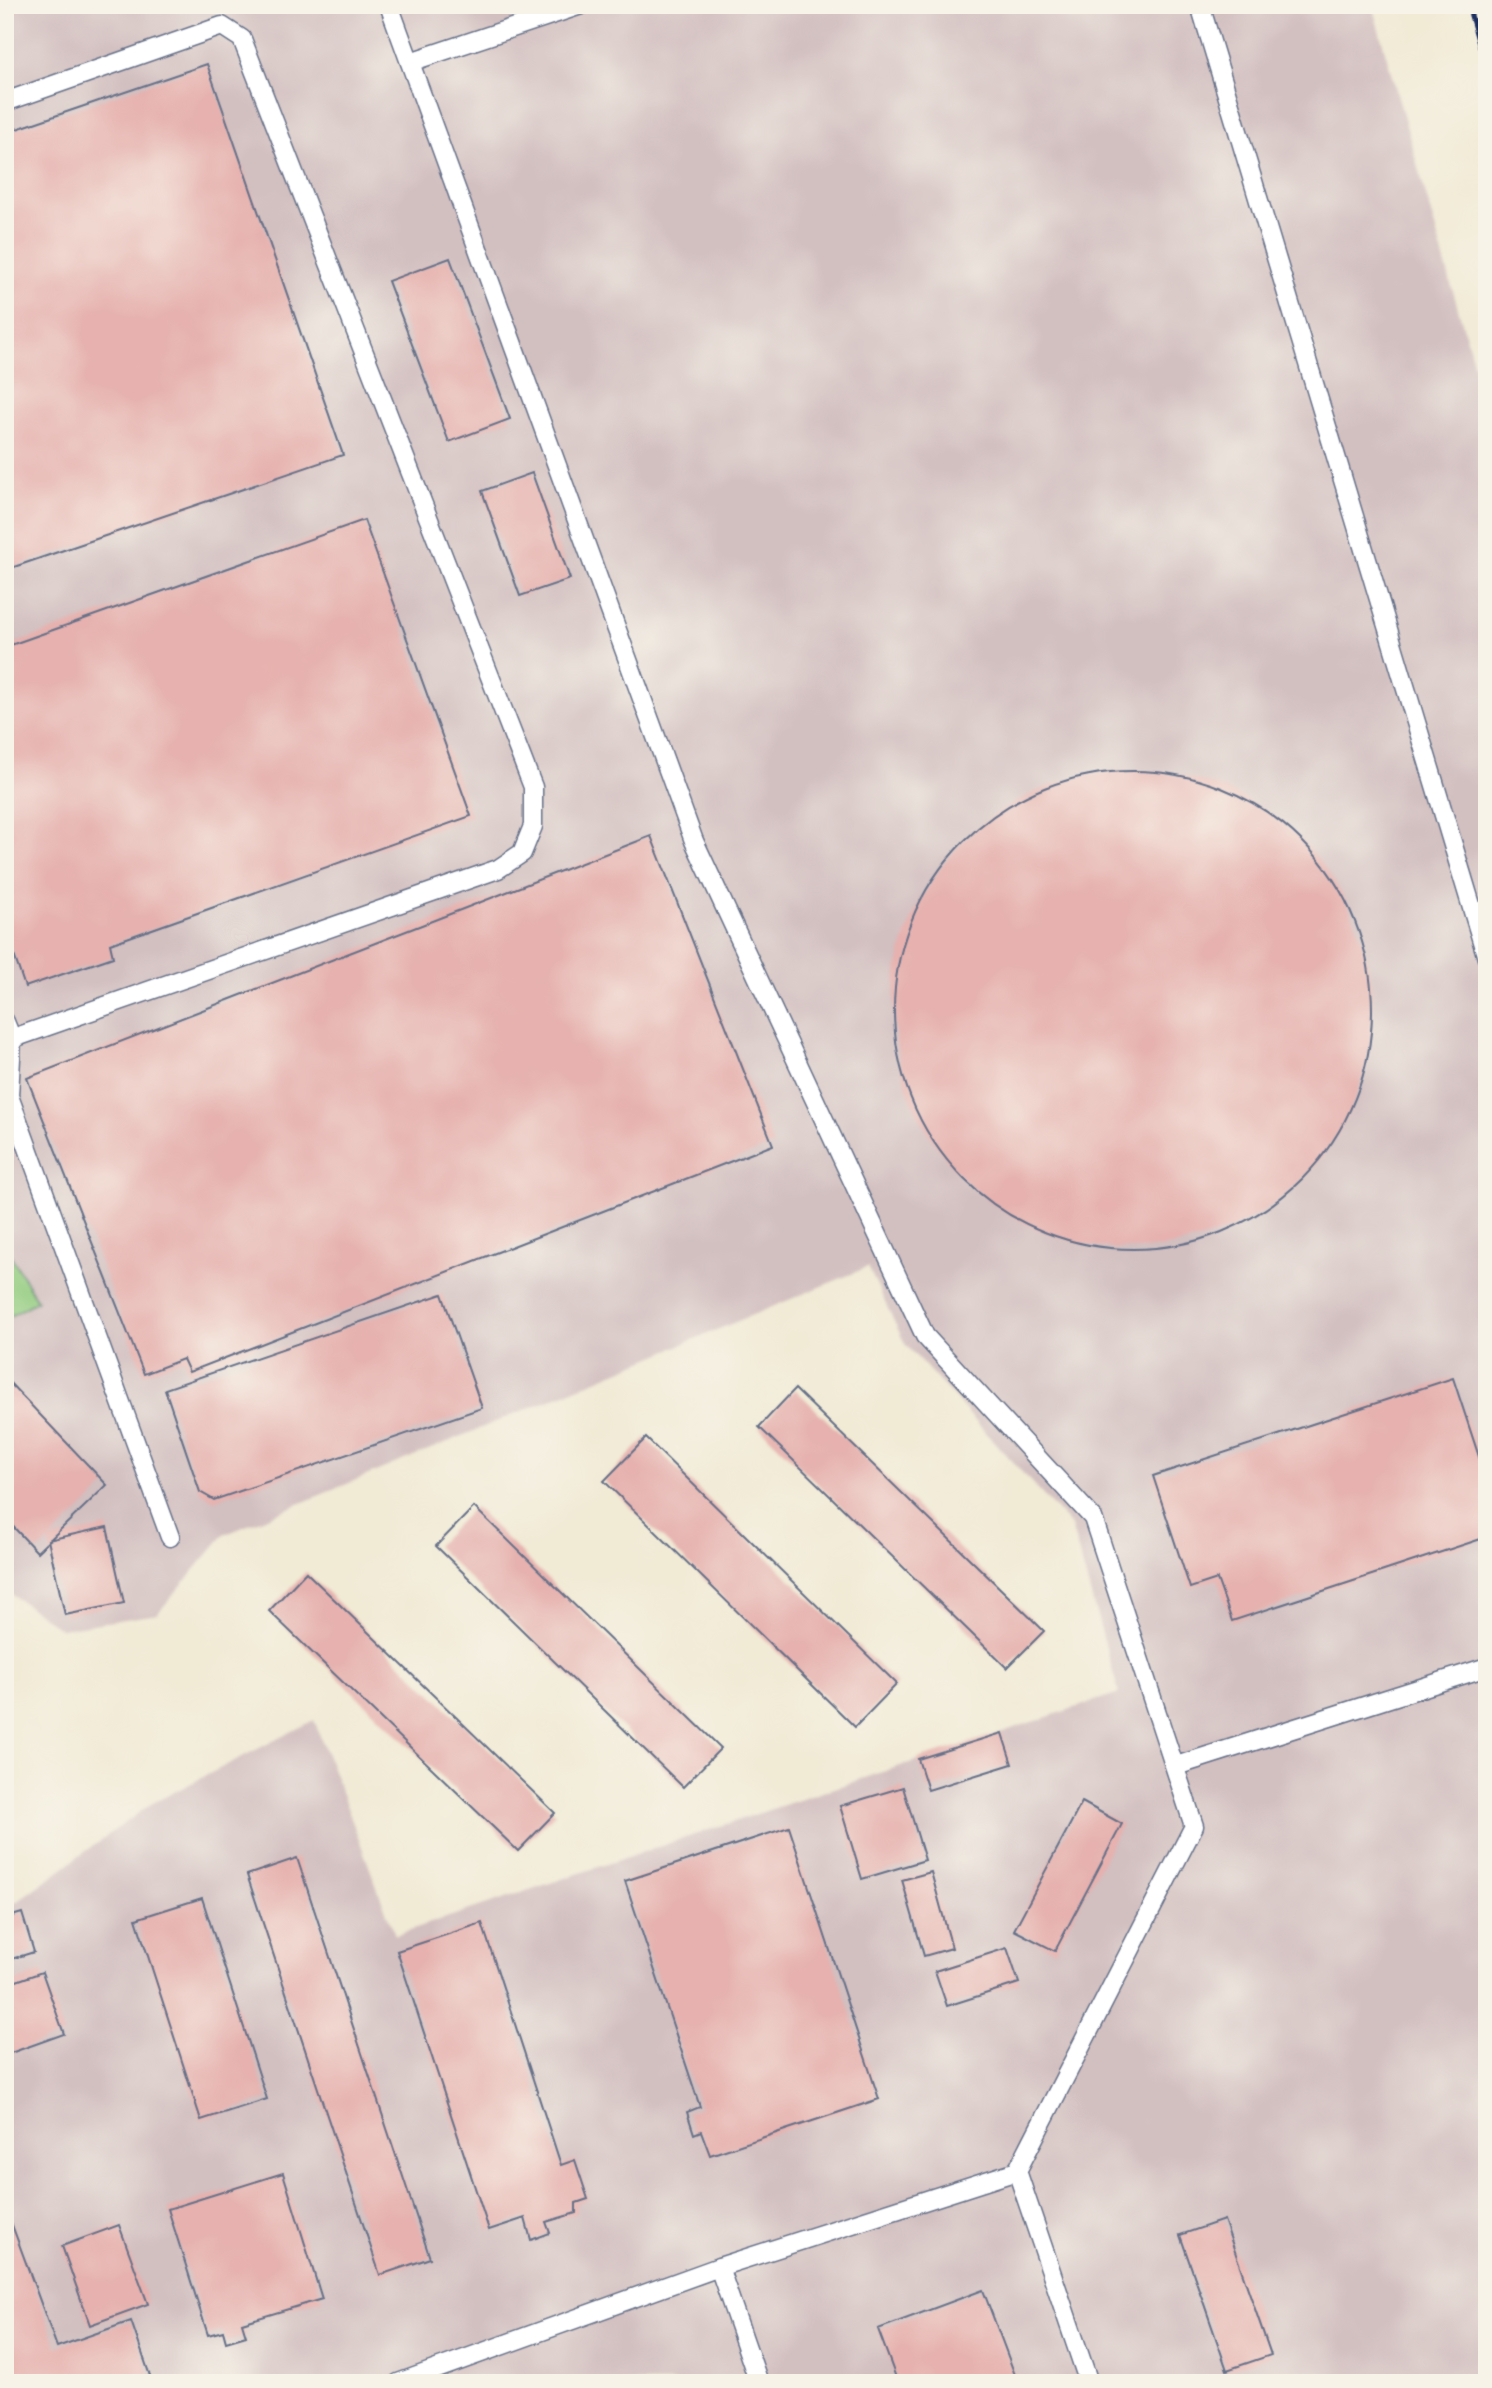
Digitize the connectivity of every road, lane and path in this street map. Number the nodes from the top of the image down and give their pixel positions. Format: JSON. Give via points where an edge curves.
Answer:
{"nodes":[{"id":1,"x":389,"y":5,"type":"edge"},
{"id":2,"x":581,"y":5,"type":"edge"},
{"id":3,"x":1200,"y":5,"type":"edge"},
{"id":4,"x":410,"y":62,"type":"junction"},
{"id":5,"x":5,"y":102,"type":"edge"},
{"id":6,"x":1487,"y":958,"type":"edge"},
{"id":7,"x":7,"y":1034,"type":"edge"},
{"id":8,"x":170,"y":1537,"type":"dead end"},
{"id":9,"x":1487,"y":1667,"type":"edge"},
{"id":10,"x":1176,"y":1766,"type":"junction"},
{"id":11,"x":1017,"y":2171,"type":"junction"},
{"id":12,"x":719,"y":2267,"type":"junction"},
{"id":13,"x":398,"y":2383,"type":"edge"},
{"id":14,"x":759,"y":2383,"type":"edge"},
{"id":15,"x":1089,"y":2383,"type":"edge"}],
"edges":[{"from":1,"to":4,"type":"lane"},
{"from":2,"to":4,"type":"lane"},
{"from":3,"to":6,"type":"lane"},
{"from":4,"to":10,"type":"lane","via":[[694,841],[925,1336],[1093,1518]]},
{"from":5,"to":7,"type":"lane","via":[[222,26],[242,39],[533,786],[533,826],[522,853],[498,869]]},
{"from":7,"to":8,"type":"lane","via":[[9,1096]]},
{"from":9,"to":10,"type":"lane"},
{"from":10,"to":11,"type":"lane","via":[[1194,1826]]},
{"from":11,"to":12,"type":"lane"},
{"from":11,"to":15,"type":"lane"},
{"from":12,"to":13,"type":"lane"},
{"from":12,"to":14,"type":"lane"}]}
